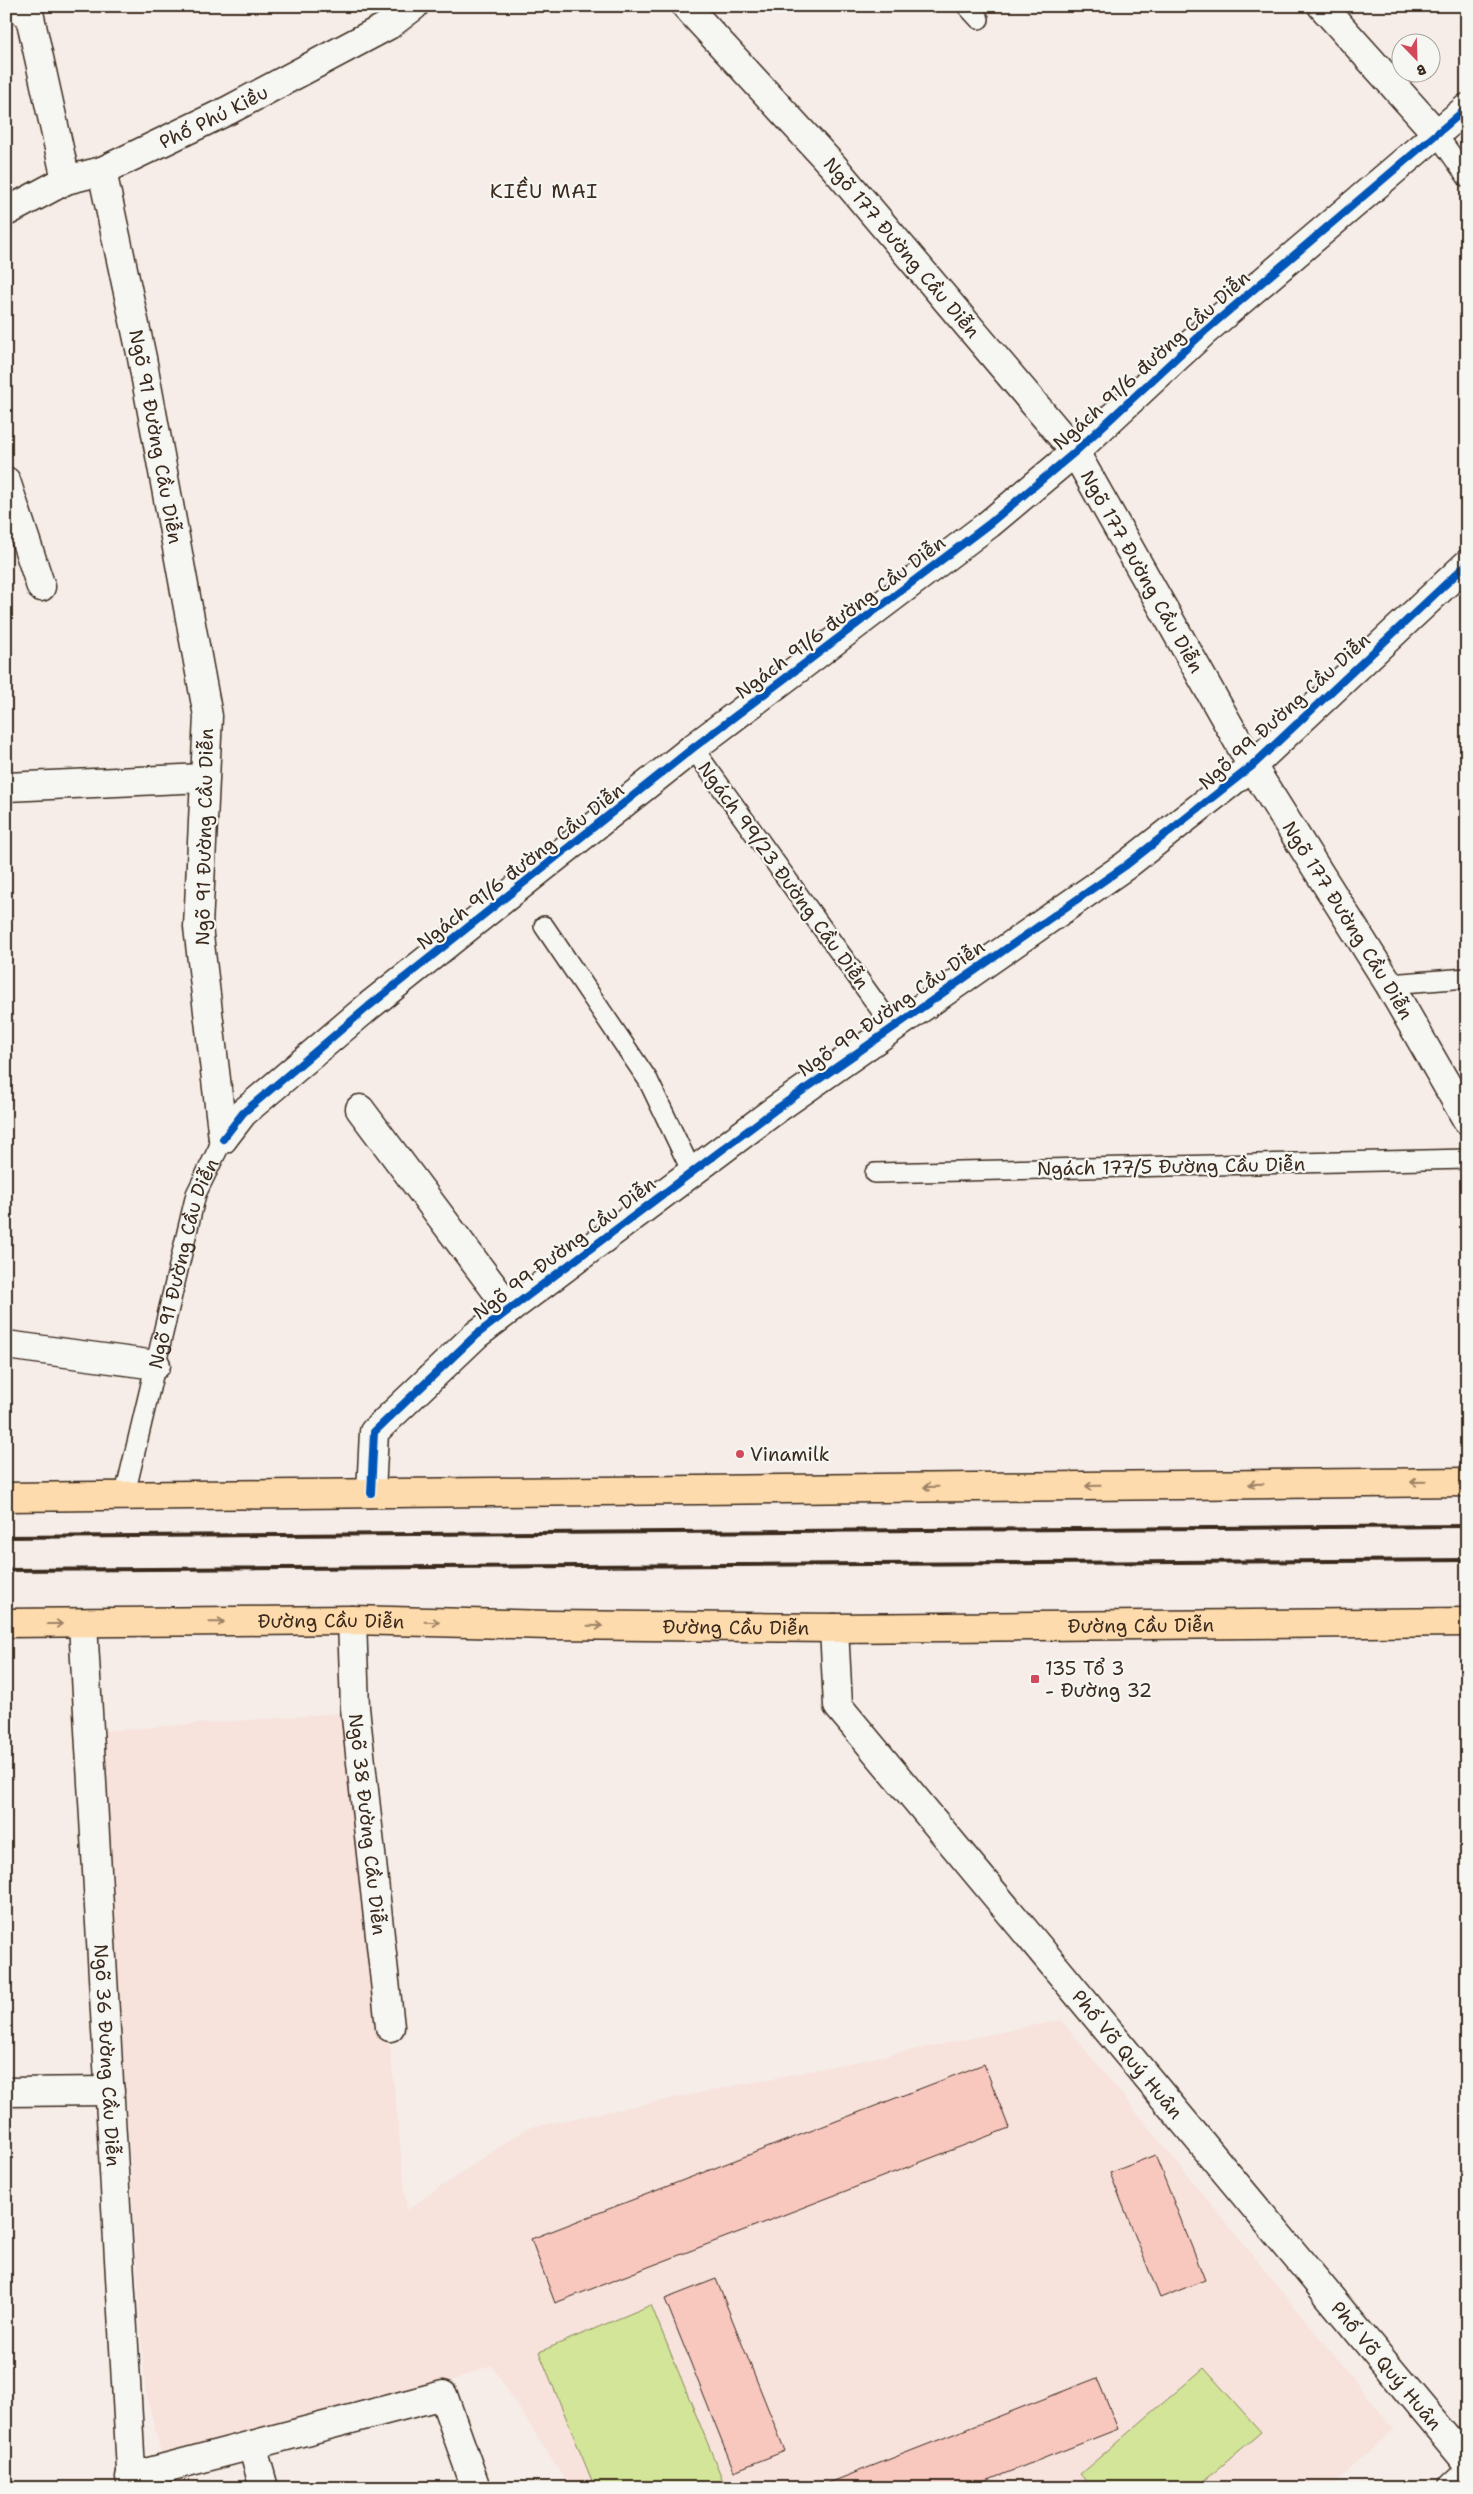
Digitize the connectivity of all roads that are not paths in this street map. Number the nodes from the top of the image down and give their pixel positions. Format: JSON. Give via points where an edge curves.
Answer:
{"nodes":[{"id":1,"x":16,"y":6,"type":"edge"},
{"id":2,"x":414,"y":6,"type":"edge"},
{"id":3,"x":686,"y":6,"type":"edge"},
{"id":4,"x":1322,"y":6,"type":"edge"},
{"id":5,"x":384,"y":16,"type":"edge"},
{"id":6,"x":1467,"y":108,"type":"edge"},
{"id":7,"x":1436,"y":133,"type":"junction"},
{"id":8,"x":102,"y":171,"type":"junction"},
{"id":9,"x":1467,"y":177,"type":"edge"},
{"id":10,"x":66,"y":180,"type":"junction"},
{"id":11,"x":6,"y":212,"type":"edge"},
{"id":12,"x":1075,"y":452,"type":"junction"},
{"id":13,"x":6,"y":481,"type":"edge"},
{"id":14,"x":1467,"y":564,"type":"edge"},
{"id":15,"x":41,"y":586,"type":"dead end"},
{"id":16,"x":693,"y":748,"type":"junction"},
{"id":17,"x":1252,"y":766,"type":"junction"},
{"id":18,"x":204,"y":778,"type":"junction"},
{"id":19,"x":6,"y":787,"type":"edge"},
{"id":20,"x":544,"y":926,"type":"dead end"},
{"id":21,"x":1467,"y":978,"type":"edge"},
{"id":22,"x":1389,"y":984,"type":"junction"},
{"id":23,"x":893,"y":1027,"type":"junction"},
{"id":24,"x":360,"y":1109,"type":"dead end"},
{"id":25,"x":1467,"y":1120,"type":"edge"},
{"id":26,"x":223,"y":1139,"type":"junction"},
{"id":27,"x":1467,"y":1159,"type":"edge"},
{"id":28,"x":692,"y":1172,"type":"junction"},
{"id":29,"x":875,"y":1173,"type":"dead end"},
{"id":30,"x":510,"y":1309,"type":"junction"},
{"id":31,"x":6,"y":1345,"type":"edge"},
{"id":32,"x":156,"y":1365,"type":"junction"},
{"id":33,"x":1467,"y":1482,"type":"edge"},
{"id":34,"x":371,"y":1493,"type":"junction"},
{"id":35,"x":6,"y":1498,"type":"edge"},
{"id":36,"x":124,"y":1498,"type":"junction"},
{"id":37,"x":352,"y":1620,"type":"junction"},
{"id":38,"x":1467,"y":1622,"type":"edge"},
{"id":39,"x":6,"y":1624,"type":"edge"},
{"id":40,"x":83,"y":1624,"type":"junction"},
{"id":41,"x":834,"y":1628,"type":"junction"},
{"id":42,"x":390,"y":2027,"type":"dead end"},
{"id":43,"x":110,"y":2091,"type":"junction"},
{"id":44,"x":6,"y":2092,"type":"edge"},
{"id":45,"x":252,"y":2445,"type":"junction"},
{"id":46,"x":1467,"y":2462,"type":"edge"},
{"id":47,"x":1467,"y":2475,"type":"edge"},
{"id":48,"x":131,"y":2482,"type":"edge"},
{"id":49,"x":264,"y":2488,"type":"edge"},
{"id":50,"x":476,"y":2488,"type":"edge"},
{"id":51,"x":1453,"y":2488,"type":"edge"}],
"edges":[{"from":1,"to":10,"type":"street","via":[[30,17]]},
{"from":2,"to":5,"type":"street","name":"Phố Phú Kiều"},
{"from":3,"to":12,"type":"street","name":"Ngõ 177 Đường Cầu Diễn","via":[[834,167]]},
{"from":4,"to":7,"type":"street"},
{"from":5,"to":8,"type":"street","name":"Phố Phú Kiều","via":[[228,110]]},
{"from":6,"to":7,"type":"street","name":"Ngách 91/6 đường Cầu Diễn"},
{"from":7,"to":9,"type":"lane"},
{"from":7,"to":12,"type":"street","name":"Ngách 91/6 đường Cầu Diễn","via":[[1205,331]]},
{"from":8,"to":10,"type":"street","name":"Phố Phú Kiều"},
{"from":8,"to":18,"type":"street","name":"Ngõ 91 Đường Cầu Diễn","via":[[142,358],[208,716]]},
{"from":10,"to":11,"type":"street","name":"Phố Phú Kiều"},
{"from":12,"to":16,"type":"street","name":"Ngách 91/6 đường Cầu Diễn","via":[[989,524]]},
{"from":12,"to":17,"type":"street","name":"Ngõ 177 Đường Cầu Diễn"},
{"from":13,"to":15,"type":"street"},
{"from":14,"to":17,"type":"street","name":"Ngõ 99 Đường Cầu Diễn"},
{"from":16,"to":23,"type":"lane","name":"Ngách 99/23 Đường Cầu Diễn"},
{"from":16,"to":26,"type":"street","name":"Ngách 91/6 đường Cầu Diễn","via":[[369,1006],[244,1113]]},
{"from":17,"to":22,"type":"street","name":"Ngõ 177 Đường Cầu Diễn"},
{"from":17,"to":23,"type":"street","name":"Ngõ 99 Đường Cầu Diễn","via":[[1125,866]]},
{"from":18,"to":19,"type":"street"},
{"from":18,"to":26,"type":"street","name":"Ngõ 91 Đường Cầu Diễn","via":[[198,928]]},
{"from":20,"to":28,"type":"lane","via":[[648,1080]]},
{"from":21,"to":22,"type":"lane"},
{"from":22,"to":25,"type":"street","name":"Ngõ 177 Đường Cầu Diễn"},
{"from":23,"to":28,"type":"street","name":"Ngõ 99 Đường Cầu Diễn"},
{"from":24,"to":30,"type":"street"},
{"from":26,"to":32,"type":"lane","name":"Ngõ 91 Đường Cầu Diễn","via":[[196,1194]]},
{"from":27,"to":29,"type":"lane","name":"Ngách 177/5 Đường Cầu Diễn"},
{"from":28,"to":30,"type":"street","name":"Ngõ 99 Đường Cầu Diễn"},
{"from":30,"to":34,"type":"street","name":"Ngõ 99 Đường Cầu Diễn","via":[[476,1335],[374,1432]]},
{"from":31,"to":32,"type":"street"},
{"from":32,"to":36,"type":"lane","name":"Ngõ 91 Đường Cầu Diễn"},
{"from":33,"to":34,"type":"highway","one_way":true},
{"from":34,"to":36,"type":"highway"},
{"from":35,"to":36,"type":"highway"},
{"from":40,"to":37,"type":"highway","name":"Đường Cầu Diễn","one_way":true},
{"from":37,"to":41,"type":"highway","name":"Đường Cầu Diễn","one_way":true},
{"from":37,"to":42,"type":"street","name":"Ngõ 38 Đường Cầu Diễn","via":[[355,1708]]},
{"from":38,"to":41,"type":"highway","name":"Đường Cầu Diễn"},
{"from":39,"to":40,"type":"highway","name":"Đường Cầu Diễn","one_way":true},
{"from":40,"to":43,"type":"street","name":"Ngõ 36 Đường Cầu Diễn"},
{"from":41,"to":46,"type":"street","name":"Phố Võ Quý Huân","via":[[838,1706]]},
{"from":43,"to":44,"type":"street"},
{"from":43,"to":48,"type":"street","name":"Ngõ 36 Đường Cầu Diễn"},
{"from":45,"to":48,"type":"street"},
{"from":45,"to":49,"type":"street"},
{"from":45,"to":50,"type":"street","via":[[443,2395]]},
{"from":47,"to":51,"type":"street"}]}
